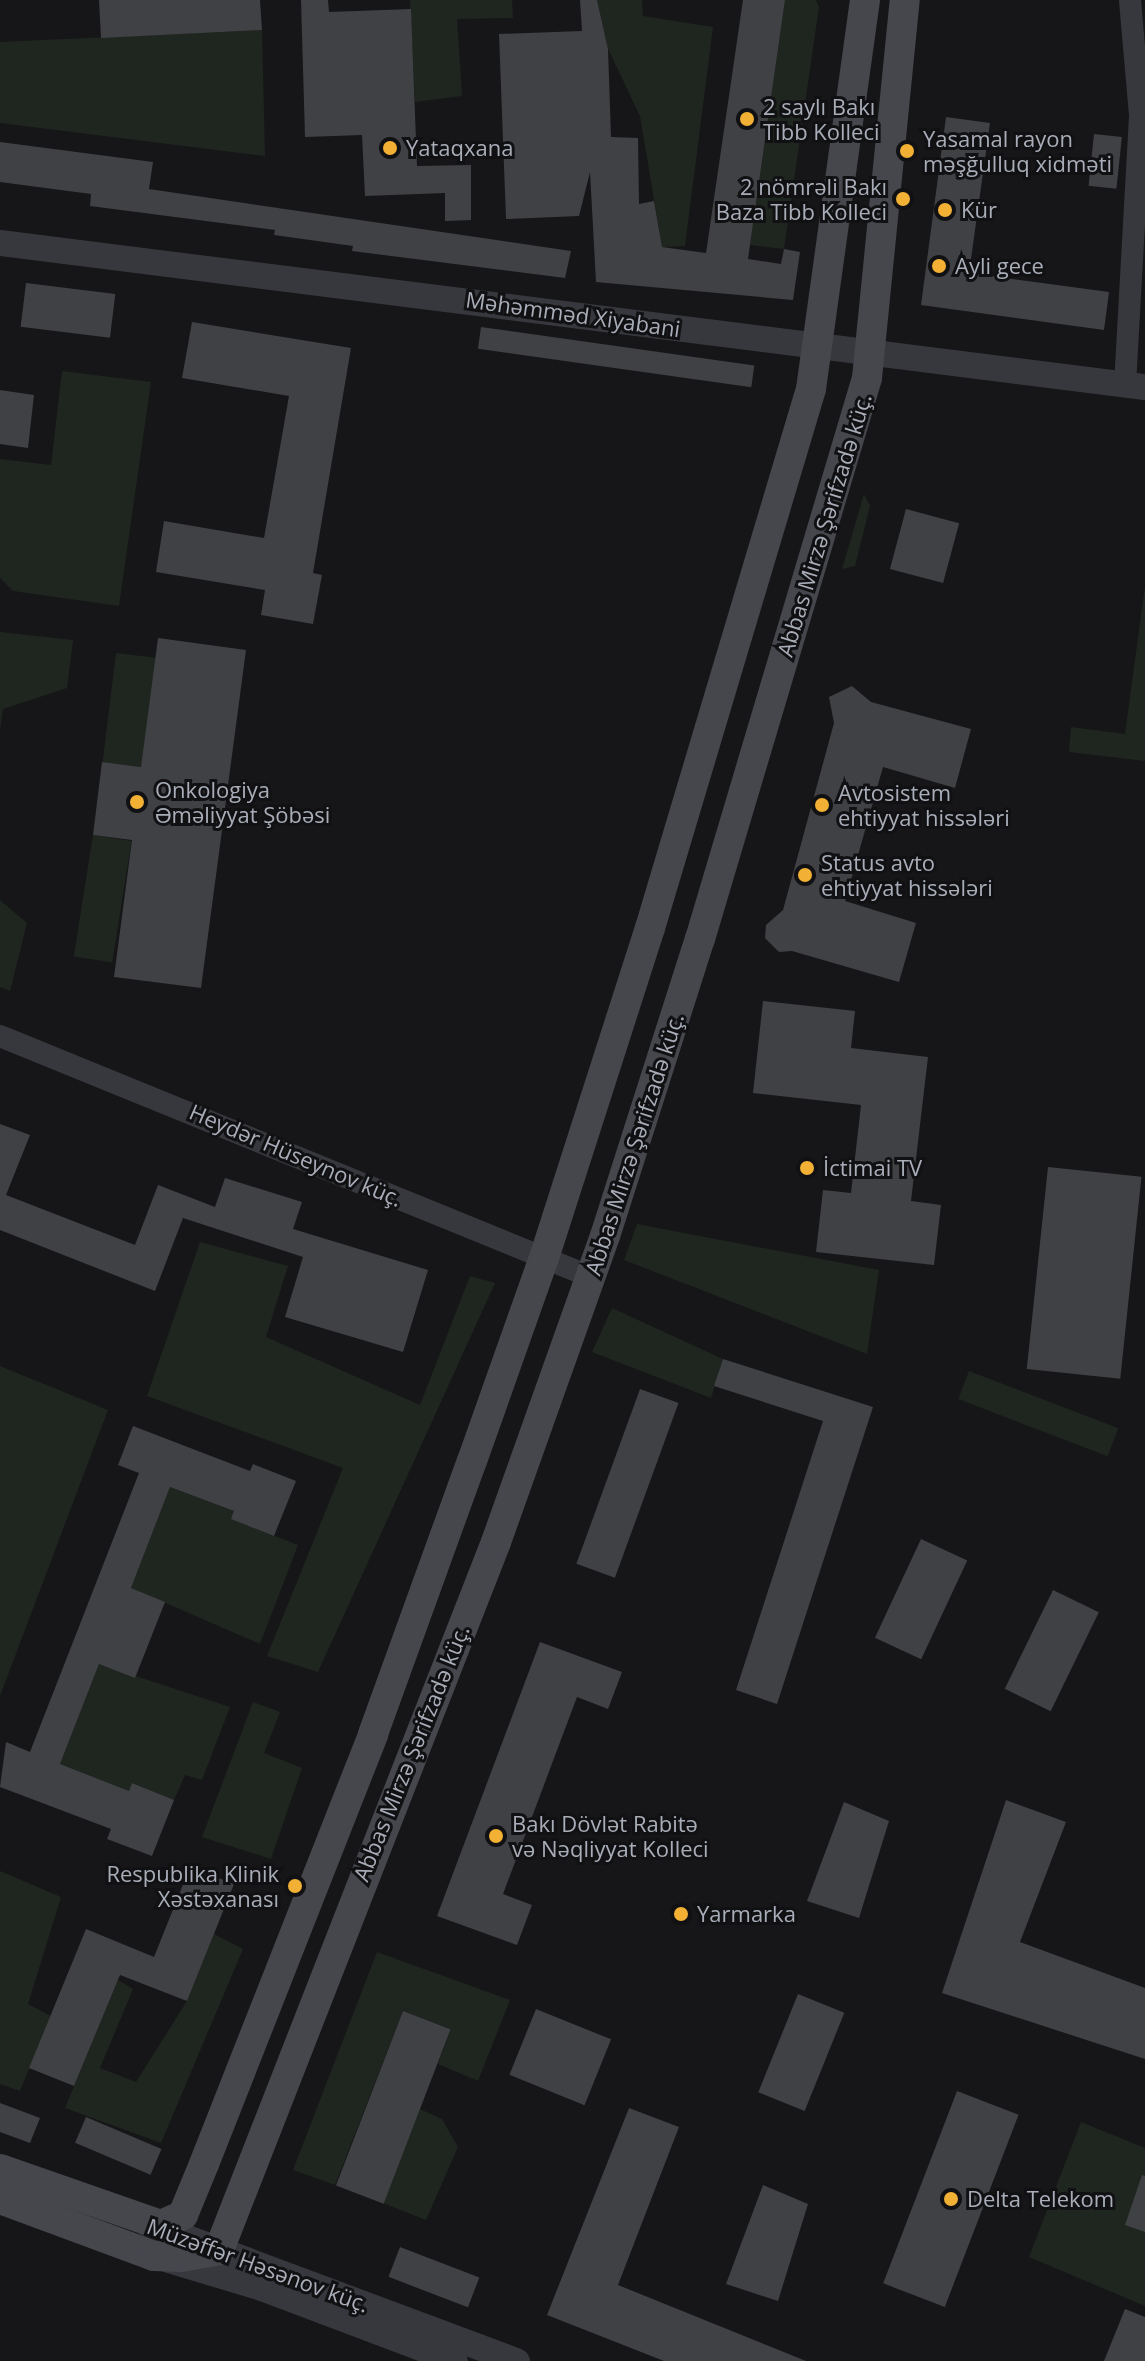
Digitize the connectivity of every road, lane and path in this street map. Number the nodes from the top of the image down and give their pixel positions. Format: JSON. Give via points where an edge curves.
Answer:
{"nodes":[{"id":1,"x":865,"y":0,"type":"edge"},
{"id":2,"x":905,"y":0,"type":"edge"},
{"id":3,"x":1130,"y":0,"type":"edge"},
{"id":4,"x":0,"y":243,"type":"edge"},
{"id":5,"x":818,"y":348,"type":"junction"},
{"id":6,"x":871,"y":355,"type":"junction"},
{"id":7,"x":1135,"y":386,"type":"edge"},
{"id":8,"x":0,"y":1036,"type":"edge"},
{"id":9,"x":544,"y":1258,"type":"junction"},
{"id":10,"x":591,"y":1277,"type":"junction"},
{"id":11,"x":0,"y":2169,"type":"edge"},
{"id":12,"x":0,"y":2199,"type":"edge"},
{"id":13,"x":197,"y":2246,"type":"junction"},
{"id":14,"x":455,"y":2361,"type":"edge"},
{"id":15,"x":517,"y":2361,"type":"edge"}],
"edges":[{"from":1,"to":5,"type":"main road","name":"Abbas Mirzə Şərifzadə küç."},
{"from":2,"to":6,"type":"main road","name":"Abbas Mirzə Şərifzadə küç."},
{"from":3,"to":7,"type":"street","via":[[1140,115]]},
{"from":4,"to":5,"type":"street","name":"Məhəmməd Xiyabani"},
{"from":5,"to":6,"type":"street","name":"Məhəmməd Xiyabani"},
{"from":5,"to":9,"type":"main road","name":"Abbas Mirzə Şərifzadə küç.","via":[[811,389],[650,928]]},
{"from":6,"to":7,"type":"street","name":"Məhəmməd Xiyabani"},
{"from":6,"to":10,"type":"main road","name":"Abbas Mirzə Şərifzadə küç.","via":[[700,939]]},
{"from":8,"to":9,"type":"street","name":"Heydər Hüseynov küç."},
{"from":9,"to":10,"type":"street","name":"Heydər Hüseynov küç."},
{"from":9,"to":13,"type":"main road","name":"Abbas Mirzə Şərifzadə küç."},
{"from":10,"to":13,"type":"main road","name":"Abbas Mirzə Şərifzadə küç.","via":[[496,1542]]},
{"from":11,"to":13,"type":"main road","name":"Müzəffər Həsənov küç.","via":[[147,2223],[170,2224]]},
{"from":12,"to":13,"type":"main road","name":"Müzəffər Həsənov küç.","via":[[154,2256]]},
{"from":13,"to":14,"type":"street","name":"Müzəffər Həsənov küç."},
{"from":13,"to":15,"type":"street","name":"Müzəffər Həsənov küç."}]}
